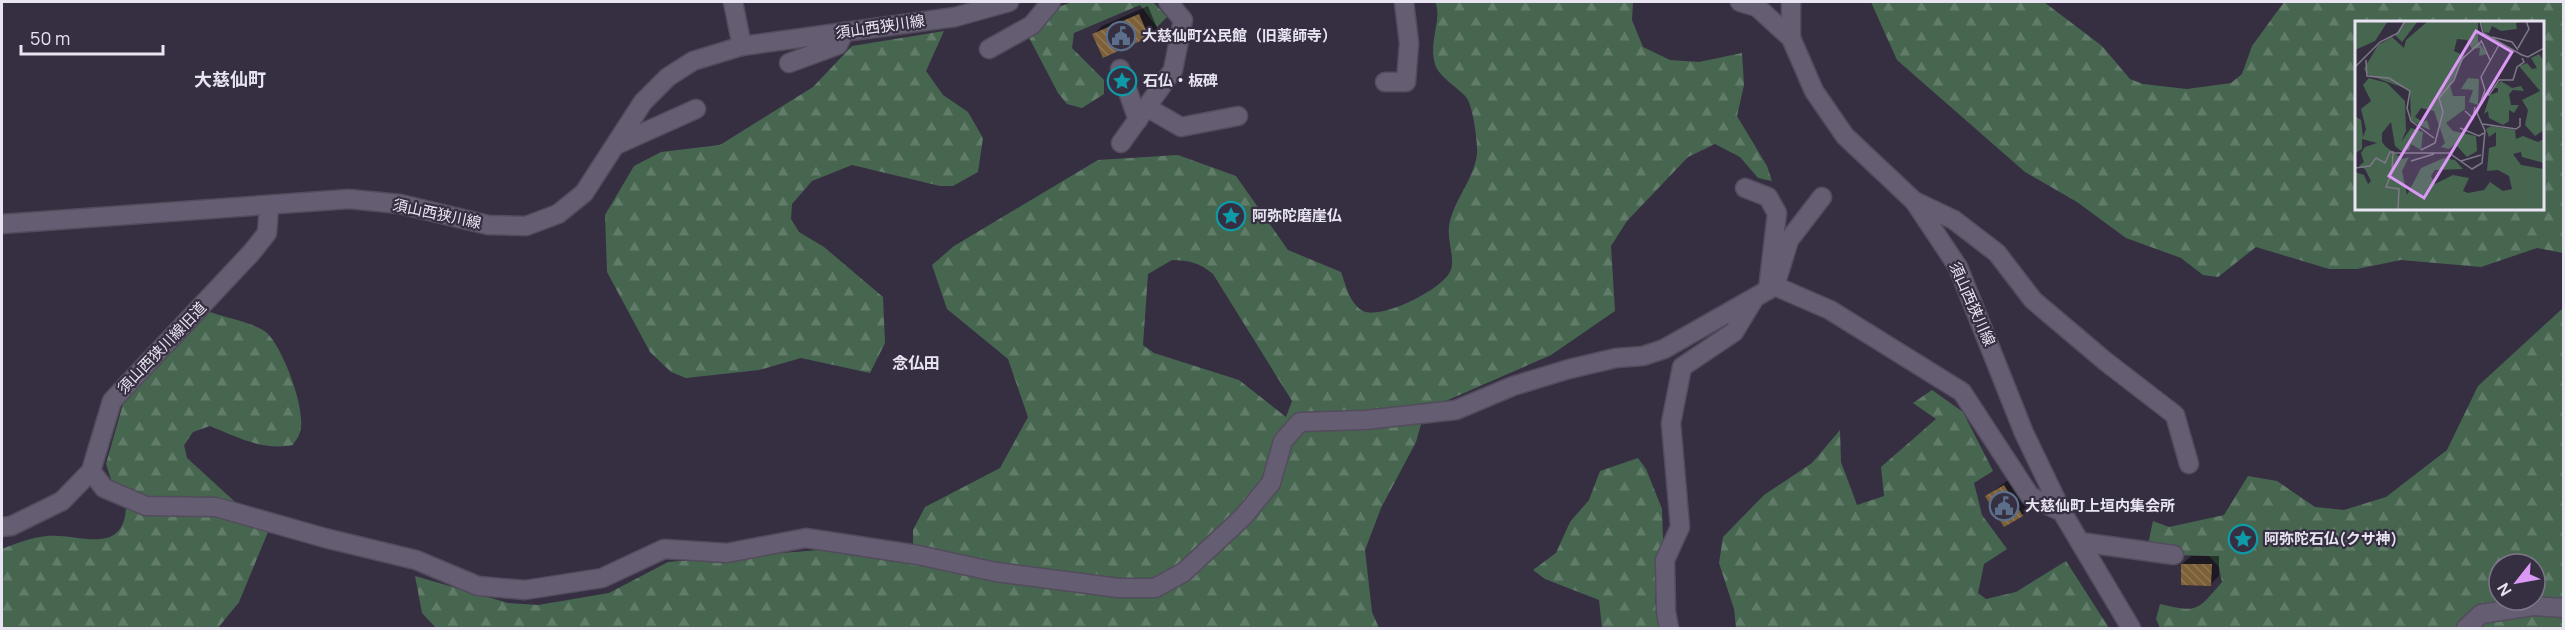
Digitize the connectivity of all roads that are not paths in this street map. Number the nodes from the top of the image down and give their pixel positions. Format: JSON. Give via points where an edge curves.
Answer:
{"nodes":[{"id":1,"x":733,"y":2,"type":"edge"},
{"id":2,"x":1009,"y":2,"type":"edge"},
{"id":3,"x":1051,"y":2,"type":"edge"},
{"id":4,"x":1168,"y":2,"type":"edge"},
{"id":5,"x":1404,"y":2,"type":"edge"},
{"id":6,"x":1740,"y":2,"type":"edge"},
{"id":7,"x":1791,"y":2,"type":"edge"},
{"id":8,"x":844,"y":32,"type":"junction"},
{"id":9,"x":1791,"y":38,"type":"junction"},
{"id":10,"x":742,"y":46,"type":"junction"},
{"id":11,"x":989,"y":49,"type":"dead end"},
{"id":12,"x":789,"y":63,"type":"dead end"},
{"id":13,"x":1120,"y":69,"type":"dead end"},
{"id":14,"x":1385,"y":82,"type":"dead end"},
{"id":15,"x":696,"y":109,"type":"dead end"},
{"id":16,"x":1143,"y":114,"type":"junction"},
{"id":17,"x":1238,"y":116,"type":"dead end"},
{"id":18,"x":1121,"y":143,"type":"dead end"},
{"id":19,"x":616,"y":145,"type":"junction"},
{"id":20,"x":1745,"y":188,"type":"dead end"},
{"id":21,"x":1822,"y":197,"type":"dead end"},
{"id":22,"x":1914,"y":201,"type":"junction"},
{"id":23,"x":269,"y":207,"type":"junction"},
{"id":24,"x":2,"y":224,"type":"edge"},
{"id":25,"x":1766,"y":291,"type":"junction"},
{"id":26,"x":2188,"y":464,"type":"dead end"},
{"id":27,"x":92,"y":471,"type":"junction"},
{"id":28,"x":2062,"y":512,"type":"junction"},
{"id":29,"x":2,"y":527,"type":"edge"},
{"id":30,"x":2080,"y":542,"type":"junction"},
{"id":31,"x":2174,"y":555,"type":"dead end"},
{"id":32,"x":2564,"y":608,"type":"edge"},
{"id":33,"x":1669,"y":628,"type":"edge"},
{"id":34,"x":2131,"y":628,"type":"edge"},
{"id":35,"x":2466,"y":628,"type":"edge"}],
"edges":[{"from":1,"to":10,"type":"street"},
{"from":2,"to":8,"type":"street","name":"須山西狭川線","via":[[955,17]]},
{"from":3,"to":11,"type":"street","via":[[1032,25]]},
{"from":4,"to":16,"type":"street","via":[[1183,20],[1173,70]]},
{"from":5,"to":14,"type":"street","via":[[1409,43],[1406,82]]},
{"from":6,"to":9,"type":"street","via":[[1757,7]]},
{"from":7,"to":9,"type":"street","name":"須山西狭川線"},
{"from":8,"to":10,"type":"street","name":"須山西狭川線"},
{"from":8,"to":12,"type":"street","via":[[838,45]]},
{"from":9,"to":22,"type":"street","name":"須山西狭川線","via":[[1814,91],[1845,136]]},
{"from":10,"to":19,"type":"street","name":"須山西狭川線","via":[[693,61],[668,77],[643,102]]},
{"from":13,"to":16,"type":"street"},
{"from":15,"to":19,"type":"street"},
{"from":16,"to":17,"type":"street","via":[[1181,127]]},
{"from":16,"to":18,"type":"street"},
{"from":19,"to":23,"type":"street","name":"須山西狭川線","via":[[584,193],[558,214],[526,226],[488,225],[400,204],[349,200]]},
{"from":20,"to":25,"type":"street","via":[[1768,197],[1777,213]]},
{"from":21,"to":25,"type":"street","via":[[1789,240]]},
{"from":22,"to":26,"type":"street","via":[[1954,220],[1997,253],[2033,300],[2175,415]]},
{"from":22,"to":28,"type":"street","name":"須山西狭川線","via":[[1958,267],[2024,433]]},
{"from":23,"to":24,"type":"street","name":"須山西狭川線"},
{"from":23,"to":27,"type":"street","name":"須山西狭川線旧道","via":[[267,233],[252,252],[112,402]]},
{"from":25,"to":27,"type":"street","via":[[1664,349],[1569,369],[1513,386],[1456,410],[1300,422],[1283,441],[1271,483],[1243,517],[1184,572],[1155,588],[1119,588],[996,572],[806,538],[727,553],[664,549],[602,578],[525,590],[478,586],[416,560],[216,507],[146,506],[104,488]]},
{"from":25,"to":28,"type":"street","via":[[1830,310],[1962,392],[2030,496]]},
{"from":25,"to":33,"type":"street","via":[[1734,332],[1682,367],[1671,423],[1680,527],[1665,560]]},
{"from":27,"to":29,"type":"street","name":"須山西狭川線旧道","via":[[62,501]]},
{"from":28,"to":30,"type":"street","name":"須山西狭川線"},
{"from":30,"to":31,"type":"street"},
{"from":30,"to":34,"type":"street","name":"須山西狭川線"},
{"from":32,"to":35,"type":"street","via":[[2532,606],[2481,614]]}]}
